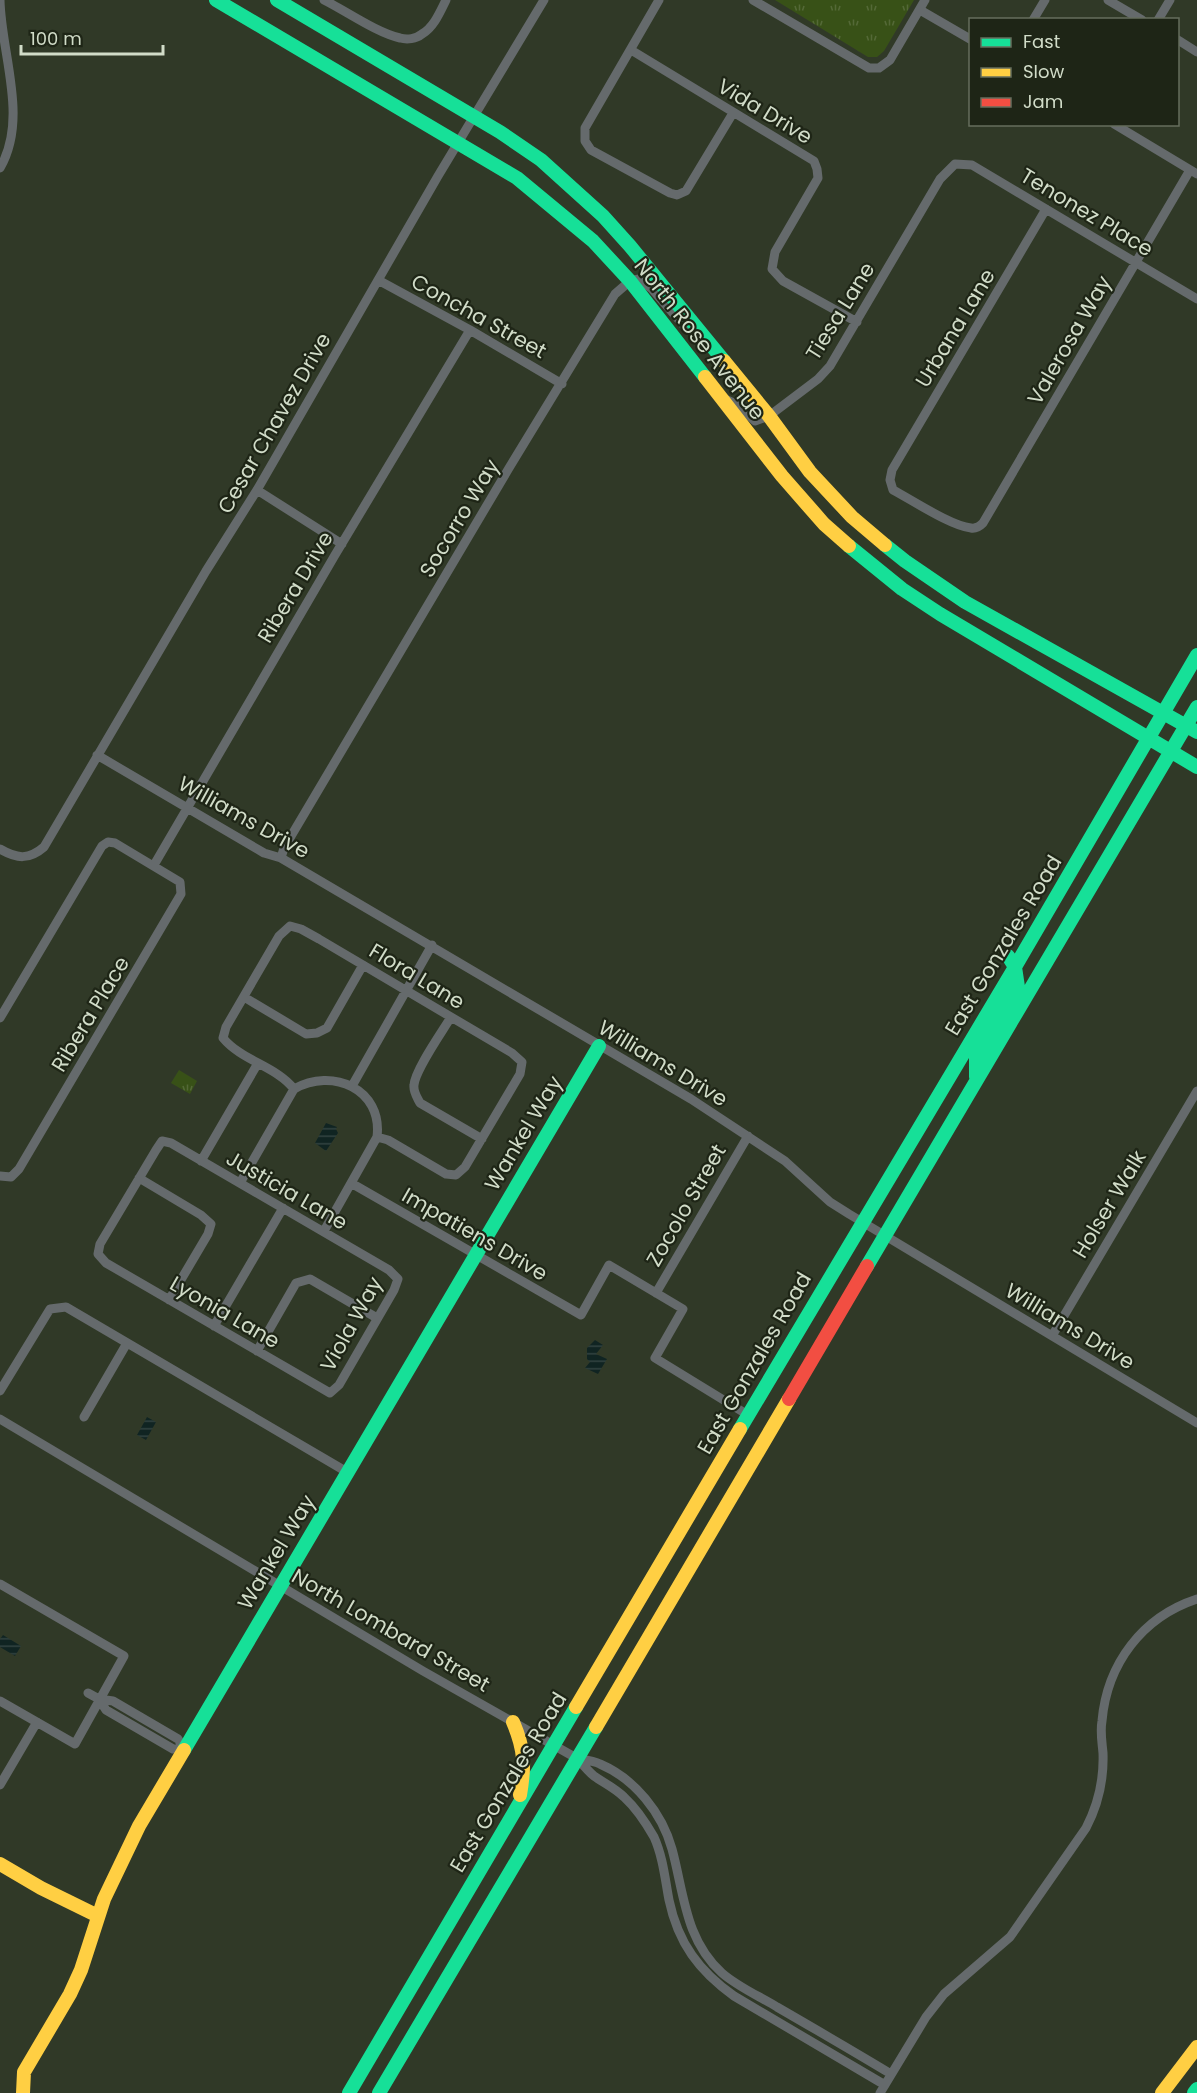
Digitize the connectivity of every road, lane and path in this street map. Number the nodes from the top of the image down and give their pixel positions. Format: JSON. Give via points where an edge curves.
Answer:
{"nodes":[{"id":1,"x":0,"y":0,"type":"edge"},
{"id":2,"x":216,"y":0,"type":"edge"},
{"id":3,"x":277,"y":0,"type":"edge"},
{"id":4,"x":324,"y":0,"type":"edge"},
{"id":5,"x":447,"y":0,"type":"edge"},
{"id":6,"x":544,"y":0,"type":"edge"},
{"id":7,"x":659,"y":0,"type":"edge"},
{"id":8,"x":753,"y":0,"type":"edge"},
{"id":9,"x":925,"y":0,"type":"edge"},
{"id":10,"x":1045,"y":0,"type":"edge"},
{"id":11,"x":1108,"y":0,"type":"edge"},
{"id":12,"x":1170,"y":0,"type":"edge"},
{"id":13,"x":920,"y":10,"type":"junction"},
{"id":14,"x":1034,"y":18,"type":"edge"},
{"id":15,"x":1139,"y":18,"type":"edge"},
{"id":16,"x":1159,"y":18,"type":"edge"},
{"id":17,"x":969,"y":38,"type":"edge"},
{"id":18,"x":1179,"y":41,"type":"edge"},
{"id":19,"x":632,"y":51,"type":"junction"},
{"id":20,"x":1197,"y":52,"type":"edge"},
{"id":21,"x":733,"y":113,"type":"junction"},
{"id":22,"x":474,"y":115,"type":"junction"},
{"id":23,"x":1117,"y":126,"type":"edge"},
{"id":24,"x":458,"y":142,"type":"junction"},
{"id":25,"x":955,"y":164,"type":"joint"},
{"id":26,"x":0,"y":168,"type":"edge"},
{"id":27,"x":1194,"y":172,"type":"edge"},
{"id":28,"x":1046,"y":209,"type":"junction"},
{"id":29,"x":1136,"y":262,"type":"junction"},
{"id":30,"x":378,"y":279,"type":"junction"},
{"id":31,"x":630,"y":281,"type":"junction"},
{"id":32,"x":1197,"y":299,"type":"edge"},
{"id":33,"x":857,"y":322,"type":"junction"},
{"id":34,"x":470,"y":330,"type":"junction"},
{"id":35,"x":699,"y":333,"type":"junction"},
{"id":36,"x":562,"y":384,"type":"junction"},
{"id":37,"x":721,"y":397,"type":"junction"},
{"id":38,"x":769,"y":416,"type":"junction"},
{"id":39,"x":257,"y":490,"type":"junction"},
{"id":40,"x":978,"y":528,"type":"joint"},
{"id":41,"x":342,"y":543,"type":"junction"},
{"id":42,"x":1197,"y":655,"type":"edge"},
{"id":43,"x":1197,"y":707,"type":"edge"},
{"id":44,"x":1163,"y":714,"type":"junction"},
{"id":45,"x":1191,"y":729,"type":"edge"},
{"id":46,"x":1148,"y":738,"type":"junction"},
{"id":47,"x":1170,"y":752,"type":"junction"},
{"id":48,"x":97,"y":755,"type":"junction"},
{"id":49,"x":1192,"y":764,"type":"edge"},
{"id":50,"x":187,"y":807,"type":"junction"},
{"id":51,"x":0,"y":849,"type":"edge"},
{"id":52,"x":281,"y":858,"type":"junction"},
{"id":53,"x":154,"y":865,"type":"junction"},
{"id":54,"x":432,"y":945,"type":"junction"},
{"id":55,"x":1011,"y":962,"type":"junction"},
{"id":56,"x":363,"y":965,"type":"junction"},
{"id":57,"x":406,"y":991,"type":"junction"},
{"id":58,"x":244,"y":997,"type":"junction"},
{"id":59,"x":450,"y":1017,"type":"junction"},
{"id":60,"x":0,"y":1018,"type":"edge"},
{"id":61,"x":599,"y":1046,"type":"junction"},
{"id":62,"x":258,"y":1063,"type":"junction"},
{"id":63,"x":976,"y":1077,"type":"junction"},
{"id":64,"x":352,"y":1086,"type":"junction"},
{"id":65,"x":294,"y":1089,"type":"junction"},
{"id":66,"x":1197,"y":1091,"type":"edge"},
{"id":67,"x":748,"y":1136,"type":"junction"},
{"id":68,"x":377,"y":1137,"type":"junction"},
{"id":69,"x":482,"y":1139,"type":"junction"},
{"id":70,"x":201,"y":1161,"type":"junction"},
{"id":71,"x":0,"y":1176,"type":"edge"},
{"id":72,"x":139,"y":1178,"type":"junction"},
{"id":73,"x":240,"y":1183,"type":"junction"},
{"id":74,"x":351,"y":1183,"type":"junction"},
{"id":75,"x":283,"y":1208,"type":"junction"},
{"id":76,"x":862,"y":1222,"type":"junction"},
{"id":77,"x":324,"y":1231,"type":"junction"},
{"id":78,"x":884,"y":1235,"type":"junction"},
{"id":79,"x":475,"y":1256,"type":"junction"},
{"id":80,"x":394,"y":1275,"type":"joint"},
{"id":81,"x":656,"y":1293,"type":"junction"},
{"id":82,"x":169,"y":1300,"type":"junction"},
{"id":83,"x":377,"y":1318,"type":"junction"},
{"id":84,"x":214,"y":1326,"type":"junction"},
{"id":85,"x":1052,"y":1336,"type":"junction"},
{"id":86,"x":127,"y":1343,"type":"junction"},
{"id":87,"x":257,"y":1351,"type":"junction"},
{"id":88,"x":334,"y":1389,"type":"joint"},
{"id":89,"x":0,"y":1391,"type":"edge"},
{"id":90,"x":748,"y":1415,"type":"junction"},
{"id":91,"x":84,"y":1417,"type":"dead end"},
{"id":92,"x":0,"y":1419,"type":"edge"},
{"id":93,"x":1197,"y":1423,"type":"edge"},
{"id":94,"x":347,"y":1473,"type":"junction"},
{"id":95,"x":0,"y":1584,"type":"edge"},
{"id":96,"x":280,"y":1586,"type":"junction"},
{"id":97,"x":1197,"y":1599,"type":"edge"},
{"id":98,"x":88,"y":1693,"type":"dead end"},
{"id":99,"x":99,"y":1700,"type":"junction"},
{"id":100,"x":0,"y":1701,"type":"edge"},
{"id":101,"x":37,"y":1722,"type":"junction"},
{"id":102,"x":513,"y":1722,"type":"junction"},
{"id":103,"x":554,"y":1746,"type":"junction"},
{"id":104,"x":184,"y":1749,"type":"junction"},
{"id":105,"x":578,"y":1759,"type":"junction"},
{"id":106,"x":0,"y":1785,"type":"edge"},
{"id":107,"x":519,"y":1805,"type":"junction"},
{"id":108,"x":0,"y":1864,"type":"edge"},
{"id":109,"x":98,"y":1916,"type":"junction"},
{"id":110,"x":1197,"y":2047,"type":"edge"},
{"id":111,"x":891,"y":2073,"type":"junction"},
{"id":112,"x":882,"y":2089,"type":"edge"},
{"id":113,"x":23,"y":2093,"type":"edge"},
{"id":114,"x":349,"y":2093,"type":"edge"},
{"id":115,"x":379,"y":2093,"type":"edge"},
{"id":116,"x":1162,"y":2093,"type":"edge"}],
"edges":[{"from":1,"to":26,"type":"street","via":[[14,128]]},
{"from":2,"to":24,"type":"main road","name":"North Rose Avenue"},
{"from":3,"to":22,"type":"main road","name":"North Rose Avenue"},
{"from":4,"to":5,"type":"street","via":[[402,39],[413,38],[431,27]]},
{"from":6,"to":22,"type":"street","name":"Cesar Chavez Drive"},
{"from":7,"to":19,"type":"street"},
{"from":8,"to":13,"type":"street","via":[[869,68],[879,68],[890,60]]},
{"from":9,"to":13,"type":"street"},
{"from":10,"to":14,"type":"street"},
{"from":11,"to":15,"type":"street"},
{"from":12,"to":16,"type":"street"},
{"from":13,"to":17,"type":"street"},
{"from":18,"to":20,"type":"street"},
{"from":19,"to":21,"type":"street","name":"Vida Drive"},
{"from":19,"to":21,"type":"street","via":[[585,128],[585,141],[591,150],[677,195],[686,191]]},
{"from":21,"to":33,"type":"street","name":"Vida Drive","via":[[814,161],[818,169],[818,178],[775,252],[772,269],[783,280]]},
{"from":22,"to":24,"type":"street","name":"Cesar Chavez Drive"},
{"from":22,"to":35,"type":"main road","name":"North Rose Avenue","via":[[541,159],[578,192],[630,246]]},
{"from":23,"to":27,"type":"street"},
{"from":24,"to":30,"type":"street","name":"Cesar Chavez Drive"},
{"from":24,"to":31,"type":"main road","name":"North Rose Avenue","via":[[517,178],[560,212]]},
{"from":25,"to":28,"type":"street","name":"Tenonez Place","via":[[972,165]]},
{"from":25,"to":33,"type":"street","name":"Tiesa Lane","via":[[940,179]]},
{"from":27,"to":29,"type":"street","name":"Valerosa Way"},
{"from":28,"to":29,"type":"street","name":"Tenonez Place"},
{"from":28,"to":40,"type":"street","name":"Urbana Lane","via":[[894,466],[890,480],[893,490],[954,522]]},
{"from":29,"to":32,"type":"street","name":"Tenonez Place"},
{"from":29,"to":40,"type":"street","name":"Valerosa Way"},
{"from":30,"to":34,"type":"street","name":"Concha Street"},
{"from":30,"to":39,"type":"street","name":"Cesar Chavez Drive"},
{"from":31,"to":35,"type":"street","via":[[639,279],[645,283],[687,329]]},
{"from":31,"to":36,"type":"street","name":"Socorro Way","via":[[615,294]]},
{"from":31,"to":37,"type":"main road","name":"North Rose Avenue"},
{"from":33,"to":38,"type":"street","name":"Tiesa Lane","via":[[818,379]]},
{"from":34,"to":36,"type":"street","name":"Concha Street"},
{"from":34,"to":41,"type":"street","name":"Ribera Drive"},
{"from":35,"to":38,"type":"main road","name":"North Rose Avenue"},
{"from":36,"to":52,"type":"street","name":"Socorro Way"},
{"from":37,"to":38,"type":"street","via":[[738,405],[755,421]]},
{"from":37,"to":46,"type":"main road","name":"North Rose Avenue","via":[[811,510],[902,590]]},
{"from":38,"to":44,"type":"main road","name":"North Rose Avenue","via":[[810,472],[852,517],[905,561],[958,598]]},
{"from":39,"to":41,"type":"street"},
{"from":39,"to":48,"type":"street","name":"Cesar Chavez Drive"},
{"from":41,"to":50,"type":"street","name":"Ribera Drive"},
{"from":42,"to":44,"type":"main road","name":"East Gonzales Road"},
{"from":43,"to":45,"type":"main road"},
{"from":44,"to":45,"type":"main road","name":"North Rose Avenue"},
{"from":44,"to":46,"type":"main road","name":"East Gonzales Road"},
{"from":45,"to":47,"type":"main road"},
{"from":46,"to":47,"type":"main road","name":"North Rose Avenue"},
{"from":46,"to":55,"type":"main road","name":"East Gonzales Road"},
{"from":47,"to":49,"type":"main road","name":"North Rose Avenue"},
{"from":47,"to":63,"type":"main road"},
{"from":48,"to":50,"type":"street","name":"Williams Drive"},
{"from":48,"to":51,"type":"street","name":"Cesar Chavez Drive","via":[[44,847],[20,858]]},
{"from":50,"to":52,"type":"street","name":"Williams Drive","via":[[264,853]]},
{"from":50,"to":53,"type":"street","name":"Ribera Drive"},
{"from":52,"to":54,"type":"street","name":"Williams Drive"},
{"from":53,"to":60,"type":"street","via":[[115,843],[102,846]]},
{"from":53,"to":71,"type":"street","name":"Ribera Place","via":[[180,882],[181,894],[19,1169],[11,1177]]},
{"from":54,"to":57,"type":"street"},
{"from":54,"to":61,"type":"street","name":"Williams Drive"},
{"from":55,"to":63,"type":"main road","via":[[1018,987],[976,1058]]},
{"from":55,"to":76,"type":"main road","name":"East Gonzales Road"},
{"from":56,"to":57,"type":"street","name":"Flora Lane"},
{"from":56,"to":58,"type":"street","via":[[327,1028],[317,1033],[306,1034]]},
{"from":56,"to":58,"type":"street","name":"Flora Lane","via":[[301,929],[288,927]]},
{"from":57,"to":59,"type":"street","name":"Flora Lane"},
{"from":57,"to":64,"type":"street"},
{"from":58,"to":62,"type":"street","via":[[223,1038],[230,1047]]},
{"from":59,"to":69,"type":"street","via":[[420,1070],[414,1094],[420,1103]]},
{"from":59,"to":69,"type":"street","name":"Flora Lane","via":[[522,1062],[520,1074]]},
{"from":61,"to":67,"type":"street","name":"Williams Drive"},
{"from":61,"to":79,"type":"main road","name":"Wankel Way"},
{"from":62,"to":65,"type":"street","via":[[286,1079]]},
{"from":62,"to":70,"type":"street"},
{"from":63,"to":78,"type":"main road"},
{"from":64,"to":65,"type":"street","via":[[323,1080]]},
{"from":64,"to":68,"type":"street","via":[[372,1108],[378,1125]]},
{"from":65,"to":73,"type":"street"},
{"from":66,"to":85,"type":"street","name":"Holser Walk"},
{"from":67,"to":76,"type":"street","name":"Williams Drive","via":[[792,1166],[830,1202]]},
{"from":67,"to":81,"type":"street","name":"Zocolo Street"},
{"from":68,"to":69,"type":"street","via":[[446,1174],[456,1175]]},
{"from":68,"to":74,"type":"street"},
{"from":70,"to":72,"type":"street","name":"Justicia Lane","via":[[162,1141]]},
{"from":70,"to":73,"type":"street","name":"Justicia Lane"},
{"from":72,"to":82,"type":"street","name":"Lyonia Lane","via":[[98,1254],[105,1263]]},
{"from":72,"to":82,"type":"street","via":[[211,1224]]},
{"from":73,"to":75,"type":"street","name":"Justicia Lane"},
{"from":74,"to":77,"type":"street"},
{"from":74,"to":79,"type":"street","name":"Impatiens Drive"},
{"from":75,"to":77,"type":"street","name":"Justicia Lane"},
{"from":75,"to":84,"type":"street"},
{"from":76,"to":78,"type":"street","name":"Williams Drive"},
{"from":76,"to":90,"type":"main road","name":"East Gonzales Road"},
{"from":77,"to":80,"type":"street","name":"Justicia Lane"},
{"from":78,"to":85,"type":"street","name":"Williams Drive"},
{"from":78,"to":105,"type":"main road"},
{"from":79,"to":81,"type":"street","name":"Impatiens Drive","via":[[581,1315],[609,1265]]},
{"from":79,"to":94,"type":"main road","name":"Wankel Way"},
{"from":80,"to":83,"type":"street","name":"Viola Way","via":[[398,1279],[394,1290]]},
{"from":81,"to":90,"type":"street","via":[[683,1309],[655,1358]]},
{"from":82,"to":84,"type":"street","name":"Lyonia Lane"},
{"from":83,"to":87,"type":"street","via":[[310,1279],[296,1284]]},
{"from":83,"to":88,"type":"street","name":"Viola Way"},
{"from":84,"to":87,"type":"street","name":"Lyonia Lane"},
{"from":85,"to":93,"type":"street","name":"Williams Drive"},
{"from":86,"to":89,"type":"street","via":[[66,1307],[50,1309]]},
{"from":86,"to":91,"type":"street"},
{"from":86,"to":94,"type":"street"},
{"from":87,"to":88,"type":"street","name":"Lyonia Lane","via":[[330,1393]]},
{"from":90,"to":103,"type":"main road","name":"East Gonzales Road"},
{"from":92,"to":96,"type":"street","name":"North Lombard Street"},
{"from":94,"to":96,"type":"main road","name":"Wankel Way"},
{"from":95,"to":99,"type":"street","via":[[123,1656]]},
{"from":96,"to":102,"type":"street","name":"North Lombard Street"},
{"from":96,"to":104,"type":"main road","name":"Wankel Way"},
{"from":97,"to":111,"type":"street","via":[[1151,1622],[1128,1647],[1105,1700],[1102,1779],[1086,1828],[1010,1937],[944,1994]]},
{"from":98,"to":99,"type":"street"},
{"from":99,"to":101,"type":"street","via":[[75,1744]]},
{"from":99,"to":104,"type":"street","via":[[106,1710],[173,1749]]},
{"from":100,"to":101,"type":"street"},
{"from":101,"to":106,"type":"street"},
{"from":102,"to":103,"type":"street","name":"North Lombard Street"},
{"from":102,"to":107,"type":"main road","via":[[526,1756]]},
{"from":103,"to":105,"type":"street","name":"North Lombard Street"},
{"from":103,"to":107,"type":"main road","name":"East Gonzales Road"},
{"from":104,"to":109,"type":"main road","name":"Wankel Way","via":[[139,1826]]},
{"from":105,"to":111,"type":"street","via":[[600,1763],[647,1798],[672,1848],[692,1930],[722,1973]]},
{"from":105,"to":112,"type":"street","via":[[624,1796],[654,1837],[672,1916],[679,1935],[701,1968],[734,1996]]},
{"from":105,"to":115,"type":"main road"},
{"from":107,"to":114,"type":"main road","name":"East Gonzales Road"},
{"from":108,"to":109,"type":"main road"},
{"from":109,"to":113,"type":"main road","name":"Wankel Way","via":[[81,1970],[24,2072]]},
{"from":110,"to":116,"type":"main road"},
{"from":111,"to":112,"type":"street"}]}
